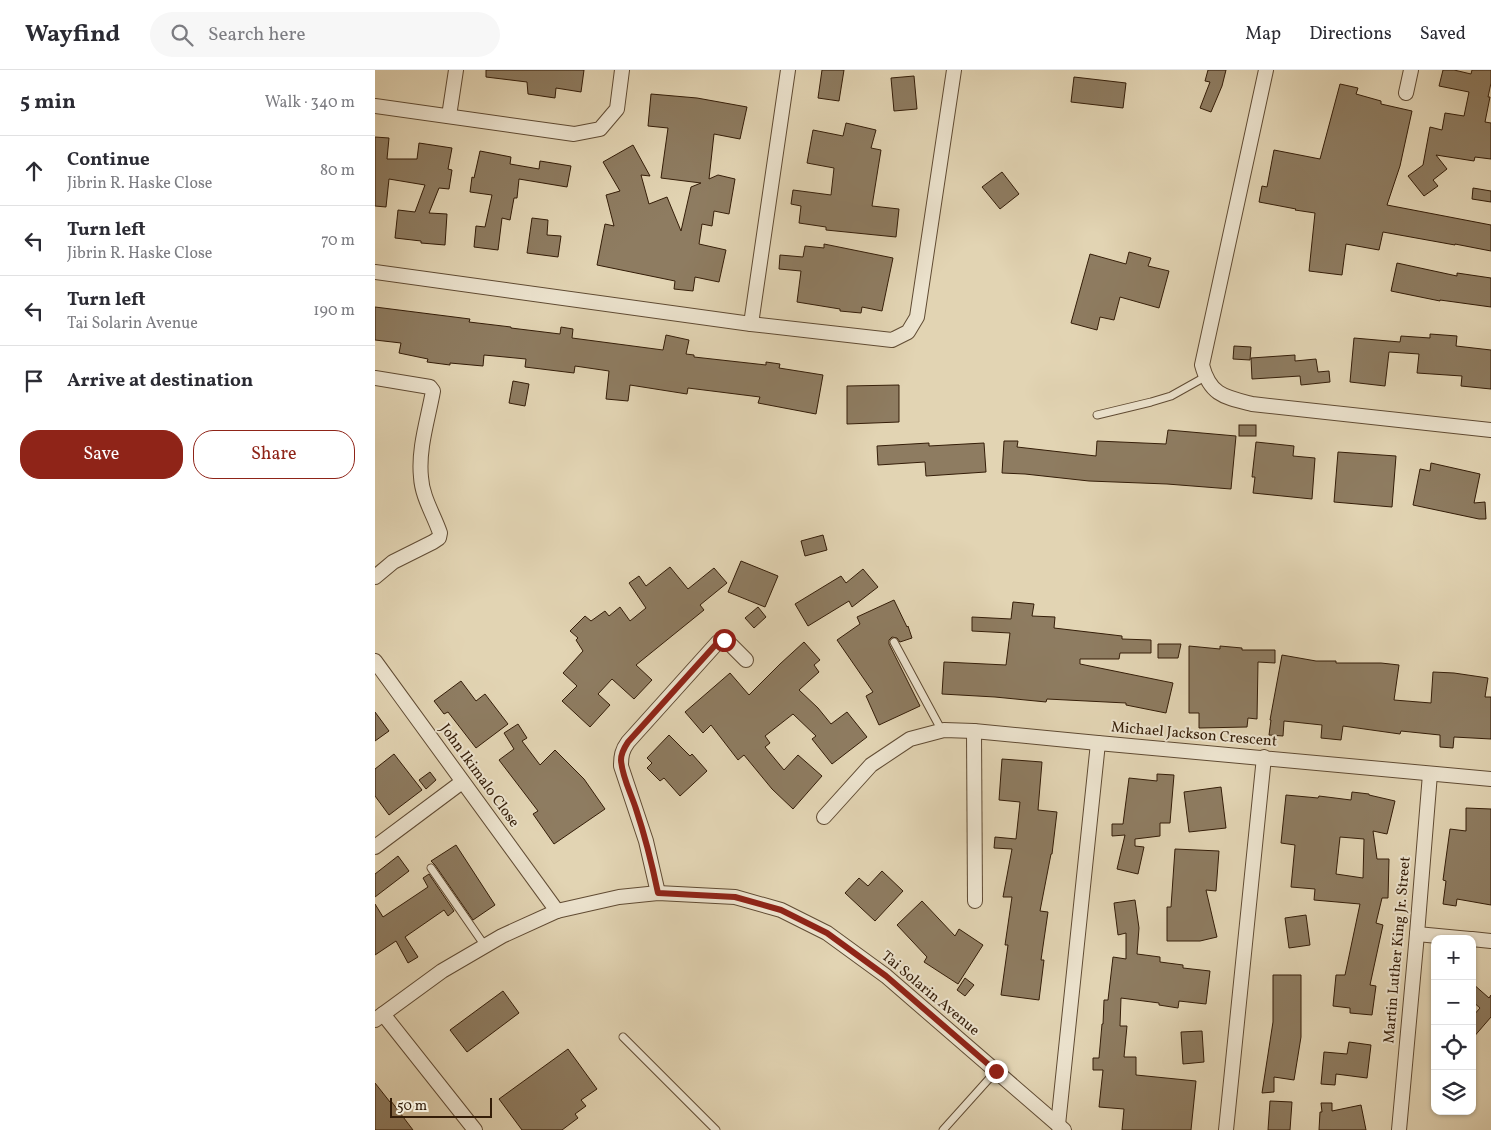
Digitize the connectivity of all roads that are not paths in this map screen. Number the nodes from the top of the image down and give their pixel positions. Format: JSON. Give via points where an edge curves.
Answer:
{"nodes":[{"id":1,"x":456,"y":70,"type":"edge"},
{"id":2,"x":622,"y":70,"type":"edge"},
{"id":3,"x":788,"y":70,"type":"edge"},
{"id":4,"x":954,"y":70,"type":"edge"},
{"id":5,"x":1266,"y":70,"type":"edge"},
{"id":6,"x":1411,"y":70,"type":"edge"},
{"id":7,"x":1406,"y":93,"type":"dead end"},
{"id":8,"x":375,"y":106,"type":"edge"},
{"id":9,"x":449,"y":116,"type":"junction"},
{"id":10,"x":375,"y":272,"type":"edge"},
{"id":11,"x":751,"y":324,"type":"junction"},
{"id":12,"x":1205,"y":377,"type":"junction"},
{"id":13,"x":375,"y":378,"type":"edge"},
{"id":14,"x":1097,"y":415,"type":"dead end"},
{"id":15,"x":1491,"y":430,"type":"edge"},
{"id":16,"x":375,"y":577,"type":"edge"},
{"id":17,"x":894,"y":642,"type":"dead end"},
{"id":18,"x":746,"y":660,"type":"dead end"},
{"id":19,"x":375,"y":661,"type":"edge"},
{"id":20,"x":942,"y":731,"type":"junction"},
{"id":21,"x":974,"y":731,"type":"junction"},
{"id":22,"x":1098,"y":743,"type":"junction"},
{"id":23,"x":1264,"y":757,"type":"junction"},
{"id":24,"x":1430,"y":774,"type":"junction"},
{"id":25,"x":1491,"y":779,"type":"edge"},
{"id":26,"x":462,"y":782,"type":"junction"},
{"id":27,"x":823,"y":817,"type":"dead end"},
{"id":28,"x":375,"y":847,"type":"edge"},
{"id":29,"x":431,"y":868,"type":"dead end"},
{"id":30,"x":658,"y":893,"type":"junction"},
{"id":31,"x":975,"y":901,"type":"dead end"},
{"id":32,"x":557,"y":911,"type":"junction"},
{"id":33,"x":1417,"y":934,"type":"junction"},
{"id":34,"x":1431,"y":935,"type":"edge"},
{"id":35,"x":1476,"y":940,"type":"edge"},
{"id":36,"x":1491,"y":941,"type":"edge"},
{"id":37,"x":485,"y":946,"type":"junction"},
{"id":38,"x":379,"y":1017,"type":"edge"},
{"id":39,"x":623,"y":1038,"type":"dead end"},
{"id":40,"x":996,"y":1071,"type":"junction"},
{"id":41,"x":1061,"y":1128,"type":"edge"},
{"id":42,"x":475,"y":1130,"type":"edge"},
{"id":43,"x":716,"y":1130,"type":"edge"},
{"id":44,"x":943,"y":1130,"type":"edge"},
{"id":45,"x":1226,"y":1130,"type":"edge"},
{"id":46,"x":1399,"y":1130,"type":"edge"}],
"edges":[{"from":1,"to":9,"type":"street"},
{"from":2,"to":9,"type":"street","via":[[617,109],[600,129],[574,134]]},
{"from":3,"to":11,"type":"street"},
{"from":4,"to":11,"type":"street","via":[[917,317],[908,332],[892,340]]},
{"from":5,"to":12,"type":"street","via":[[1202,365]]},
{"from":6,"to":7,"type":"street"},
{"from":8,"to":9,"type":"street"},
{"from":10,"to":11,"type":"street"},
{"from":12,"to":14,"type":"lane","via":[[1171,396]]},
{"from":12,"to":15,"type":"street","via":[[1214,391],[1252,404]]},
{"from":13,"to":16,"type":"street","via":[[432,388],[421,478],[440,533],[439,538],[393,562]]},
{"from":17,"to":20,"type":"lane"},
{"from":18,"to":30,"type":"street","via":[[724,640],[718,642],[623,749],[621,766],[646,842]]},
{"from":19,"to":26,"type":"street","name":"John Ikimalo Close"},
{"from":20,"to":21,"type":"street"},
{"from":20,"to":27,"type":"street","via":[[910,739],[871,765]]},
{"from":21,"to":22,"type":"street"},
{"from":21,"to":31,"type":"street"},
{"from":22,"to":23,"type":"street","name":"Michael Jackson Crescent"},
{"from":22,"to":41,"type":"street","name":"Michael Jackson Crescent"},
{"from":23,"to":24,"type":"street","name":"Michael Jackson Crescent"},
{"from":23,"to":45,"type":"street"},
{"from":24,"to":25,"type":"street","name":"Michael Jackson Crescent"},
{"from":24,"to":33,"type":"street","name":"Martin Luther King Jr. Street"},
{"from":26,"to":28,"type":"street"},
{"from":26,"to":32,"type":"street","name":"John Ikimalo Close"},
{"from":29,"to":37,"type":"lane"},
{"from":30,"to":32,"type":"street","name":"Tai Solarin Avenue","via":[[619,897]]},
{"from":30,"to":40,"type":"street","name":"Tai Solarin Avenue","via":[[735,897],[781,910],[827,933],[886,976]]},
{"from":32,"to":37,"type":"street","name":"Tai Solarin Avenue"},
{"from":33,"to":34,"type":"street"},
{"from":33,"to":46,"type":"street","name":"Martin Luther King Jr. Street"},
{"from":35,"to":36,"type":"street"},
{"from":37,"to":38,"type":"street","name":"Tai Solarin Avenue","via":[[442,971]]},
{"from":38,"to":42,"type":"street"},
{"from":39,"to":43,"type":"lane"},
{"from":40,"to":41,"type":"street","name":"Tai Solarin Avenue"},
{"from":40,"to":44,"type":"lane"}]}
